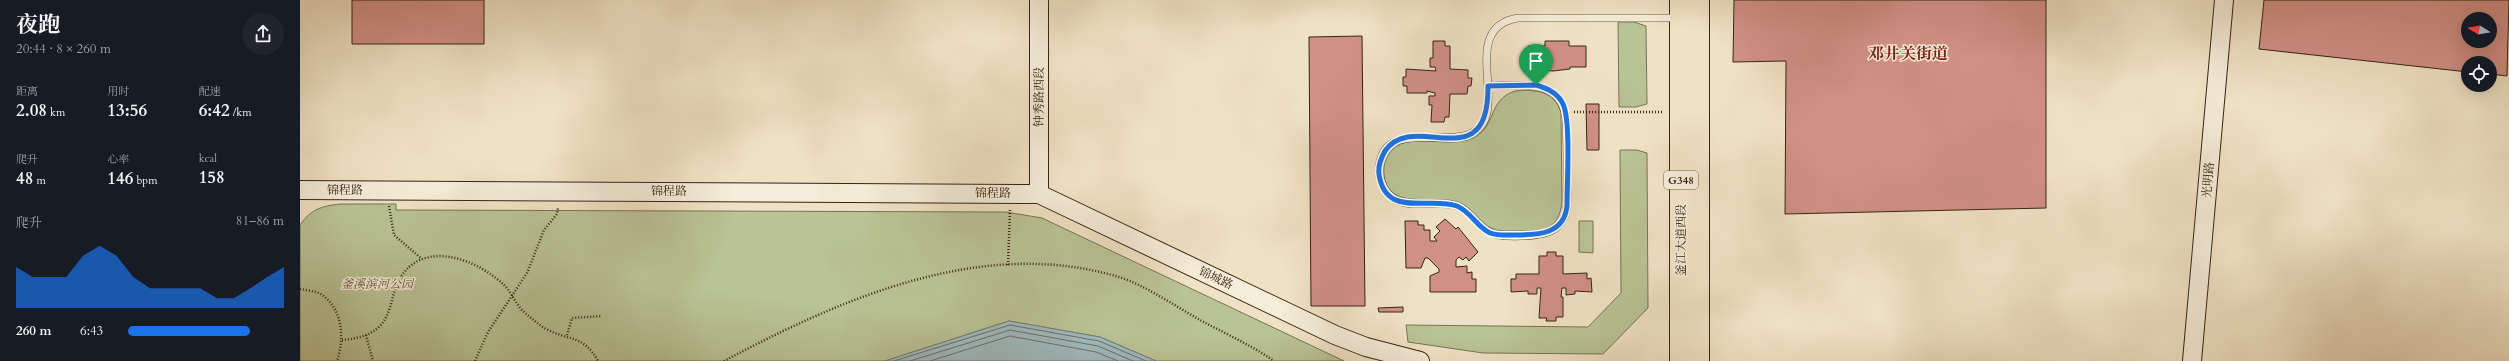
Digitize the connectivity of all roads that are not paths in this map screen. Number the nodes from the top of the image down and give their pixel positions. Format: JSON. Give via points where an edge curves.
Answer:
{"nodes":[{"id":1,"x":1039,"y":0,"type":"edge"},
{"id":2,"x":1698,"y":0,"type":"edge"},
{"id":3,"x":2224,"y":0,"type":"edge"},
{"id":4,"x":1681,"y":9,"type":"edge"},
{"id":5,"x":1488,"y":86,"type":"junction"},
{"id":6,"x":300,"y":190,"type":"edge"},
{"id":7,"x":1039,"y":194,"type":"junction"},
{"id":8,"x":1420,"y":361,"type":"edge"},
{"id":9,"x":1681,"y":361,"type":"edge"},
{"id":10,"x":1698,"y":361,"type":"edge"},
{"id":11,"x":2192,"y":361,"type":"edge"}],
"edges":[{"from":1,"to":7,"type":"street","name":"钟秀路西段"},
{"from":2,"to":10,"type":"highway","name":"釜江大道西段","number":"G348"},
{"from":3,"to":11,"type":"street","name":"光明路"},
{"from":4,"to":5,"type":"lane","via":[[1510,19],[1497,27],[1489,38]]},
{"from":4,"to":9,"type":"highway","name":"釜江大道西段","number":"G348"},
{"from":5,"to":5,"type":"lane","via":[[1487,112],[1483,123],[1474,132],[1459,137],[1405,138],[1387,148],[1382,157],[1379,174],[1383,186],[1392,198],[1409,204],[1455,206],[1465,211],[1486,230],[1499,235],[1539,235],[1550,232],[1560,223],[1566,212],[1566,112],[1559,98],[1546,88],[1536,85]]},
{"from":6,"to":7,"type":"street","name":"锦程路"},
{"from":7,"to":8,"type":"street","name":"锦城路","via":[[1335,335]]}]}
